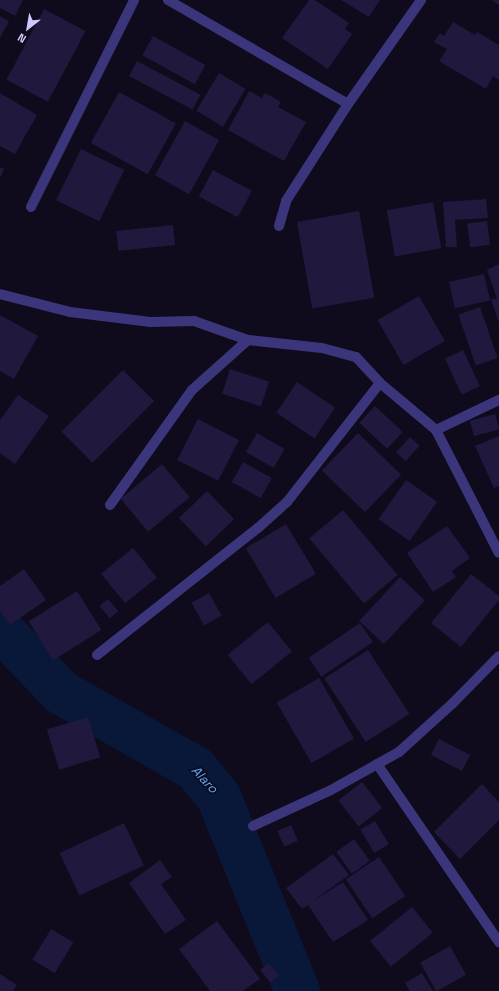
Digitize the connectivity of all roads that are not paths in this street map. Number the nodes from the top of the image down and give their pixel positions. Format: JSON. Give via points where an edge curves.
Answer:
{"nodes":[{"id":1,"x":134,"y":0,"type":"edge"},
{"id":2,"x":168,"y":0,"type":"edge"},
{"id":3,"x":421,"y":0,"type":"edge"},
{"id":4,"x":348,"y":104,"type":"junction"},
{"id":5,"x":31,"y":207,"type":"dead end"},
{"id":6,"x":279,"y":226,"type":"dead end"},
{"id":7,"x":0,"y":294,"type":"edge"},
{"id":8,"x":248,"y":340,"type":"junction"},
{"id":9,"x":380,"y":383,"type":"junction"},
{"id":10,"x":499,"y":400,"type":"edge"},
{"id":11,"x":436,"y":430,"type":"junction"},
{"id":12,"x":110,"y":504,"type":"dead end"},
{"id":13,"x":499,"y":553,"type":"edge"},
{"id":14,"x":97,"y":655,"type":"dead end"},
{"id":15,"x":499,"y":656,"type":"edge"},
{"id":16,"x":377,"y":764,"type":"junction"},
{"id":17,"x":253,"y":826,"type":"dead end"},
{"id":18,"x":499,"y":942,"type":"edge"}],
"edges":[{"from":1,"to":5,"type":"street"},
{"from":2,"to":4,"type":"street"},
{"from":3,"to":4,"type":"street"},
{"from":4,"to":6,"type":"street","via":[[286,201]]},
{"from":7,"to":8,"type":"street","via":[[70,312],[150,322],[194,321]]},
{"from":8,"to":9,"type":"street","via":[[322,348],[356,357]]},
{"from":8,"to":12,"type":"street","via":[[192,390]]},
{"from":9,"to":11,"type":"street"},
{"from":9,"to":14,"type":"street","via":[[287,502],[258,528]]},
{"from":10,"to":11,"type":"street"},
{"from":11,"to":13,"type":"street"},
{"from":15,"to":16,"type":"street","via":[[452,704],[399,752]]},
{"from":16,"to":17,"type":"street","via":[[331,790]]},
{"from":16,"to":18,"type":"street"}]}
